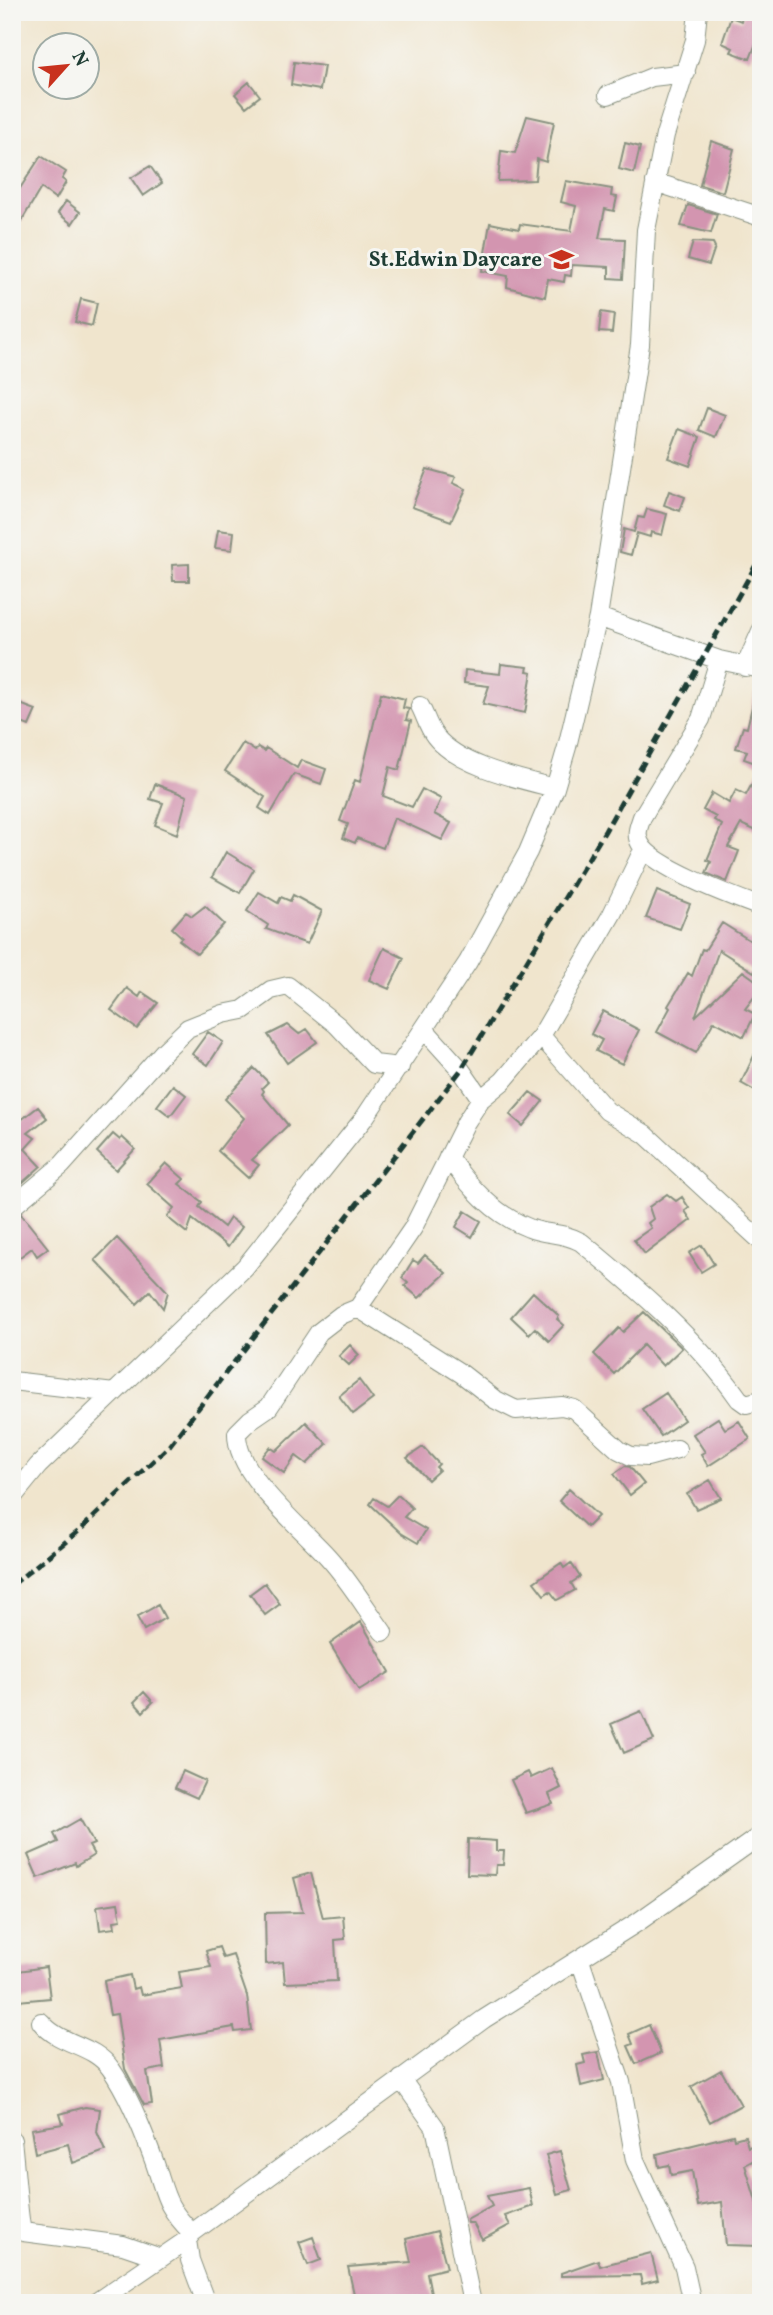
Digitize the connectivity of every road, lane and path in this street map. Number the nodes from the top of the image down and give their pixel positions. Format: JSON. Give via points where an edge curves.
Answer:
{"nodes":[{"id":1,"x":698,"y":12,"type":"edge"},
{"id":2,"x":686,"y":73,"type":"junction"},
{"id":3,"x":608,"y":95,"type":"dead end"},
{"id":4,"x":655,"y":182,"type":"junction"},
{"id":5,"x":761,"y":217,"type":"edge"},
{"id":6,"x":598,"y":617,"type":"junction"},
{"id":7,"x":761,"y":631,"type":"edge"},
{"id":8,"x":719,"y":660,"type":"junction"},
{"id":9,"x":753,"y":668,"type":"edge"},
{"id":10,"x":420,"y":706,"type":"dead end"},
{"id":11,"x":555,"y":788,"type":"junction"},
{"id":12,"x":643,"y":850,"type":"junction"},
{"id":13,"x":761,"y":907,"type":"edge"},
{"id":14,"x":424,"y":1029,"type":"junction"},
{"id":15,"x":541,"y":1037,"type":"junction"},
{"id":16,"x":400,"y":1068,"type":"junction"},
{"id":17,"x":481,"y":1099,"type":"junction"},
{"id":18,"x":448,"y":1157,"type":"junction"},
{"id":19,"x":12,"y":1207,"type":"edge"},
{"id":20,"x":761,"y":1241,"type":"edge"},
{"id":21,"x":358,"y":1308,"type":"junction"},
{"id":22,"x":12,"y":1381,"type":"edge"},
{"id":23,"x":114,"y":1393,"type":"junction"},
{"id":24,"x":761,"y":1400,"type":"edge"},
{"id":25,"x":677,"y":1449,"type":"dead end"},
{"id":26,"x":12,"y":1499,"type":"edge"},
{"id":27,"x":383,"y":1632,"type":"dead end"},
{"id":28,"x":761,"y":1835,"type":"edge"},
{"id":29,"x":580,"y":1960,"type":"junction"},
{"id":30,"x":41,"y":2022,"type":"dead end"},
{"id":31,"x":401,"y":2079,"type":"junction"},
{"id":32,"x":12,"y":2140,"type":"edge"},
{"id":33,"x":190,"y":2236,"type":"junction"},
{"id":34,"x":158,"y":2257,"type":"junction"},
{"id":35,"x":95,"y":2303,"type":"edge"},
{"id":36,"x":206,"y":2303,"type":"edge"},
{"id":37,"x":472,"y":2303,"type":"edge"},
{"id":38,"x":692,"y":2303,"type":"edge"}],
"edges":[{"from":1,"to":2,"type":"street"},
{"from":2,"to":3,"type":"street","via":[[652,77]]},
{"from":2,"to":4,"type":"street","via":[[673,104]]},
{"from":4,"to":5,"type":"street"},
{"from":4,"to":6,"type":"street","via":[[646,230],[640,345]]},
{"from":6,"to":8,"type":"street"},
{"from":6,"to":11,"type":"street"},
{"from":7,"to":9,"type":"street"},
{"from":8,"to":9,"type":"street"},
{"from":8,"to":12,"type":"street","via":[[701,719],[637,830]]},
{"from":10,"to":11,"type":"street","via":[[434,735],[460,756]]},
{"from":11,"to":14,"type":"street","via":[[528,852],[468,962]]},
{"from":12,"to":13,"type":"street","via":[[694,880]]},
{"from":12,"to":15,"type":"street"},
{"from":14,"to":16,"type":"street"},
{"from":14,"to":17,"type":"street"},
{"from":15,"to":17,"type":"street"},
{"from":15,"to":20,"type":"street","via":[[607,1111],[645,1134]]},
{"from":16,"to":19,"type":"street","via":[[374,1064],[337,1025],[288,986],[271,989],[243,1010],[188,1028],[62,1165]]},
{"from":16,"to":23,"type":"street","via":[[245,1267]]},
{"from":17,"to":18,"type":"street"},
{"from":18,"to":21,"type":"street","via":[[413,1228]]},
{"from":18,"to":24,"type":"street","via":[[496,1210],[528,1228],[581,1241],[674,1322],[739,1399],[746,1404]]},
{"from":21,"to":25,"type":"street","via":[[516,1410],[574,1409],[631,1456]]},
{"from":21,"to":27,"type":"street","via":[[319,1332],[270,1407],[237,1433],[236,1444],[270,1497],[335,1565]]},
{"from":22,"to":23,"type":"street"},
{"from":23,"to":26,"type":"street","via":[[38,1466]]},
{"from":28,"to":29,"type":"street"},
{"from":29,"to":31,"type":"street","via":[[484,2019]]},
{"from":29,"to":38,"type":"street","via":[[621,2082],[635,2160],[684,2267]]},
{"from":30,"to":33,"type":"street","via":[[48,2032],[97,2053],[111,2070],[146,2139],[165,2200]]},
{"from":31,"to":33,"type":"street"},
{"from":31,"to":37,"type":"street","via":[[435,2127]]},
{"from":32,"to":34,"type":"street","via":[[23,2232],[124,2245]]},
{"from":33,"to":34,"type":"street"},
{"from":33,"to":36,"type":"street","via":[[190,2260]]},
{"from":34,"to":35,"type":"street"}]}
